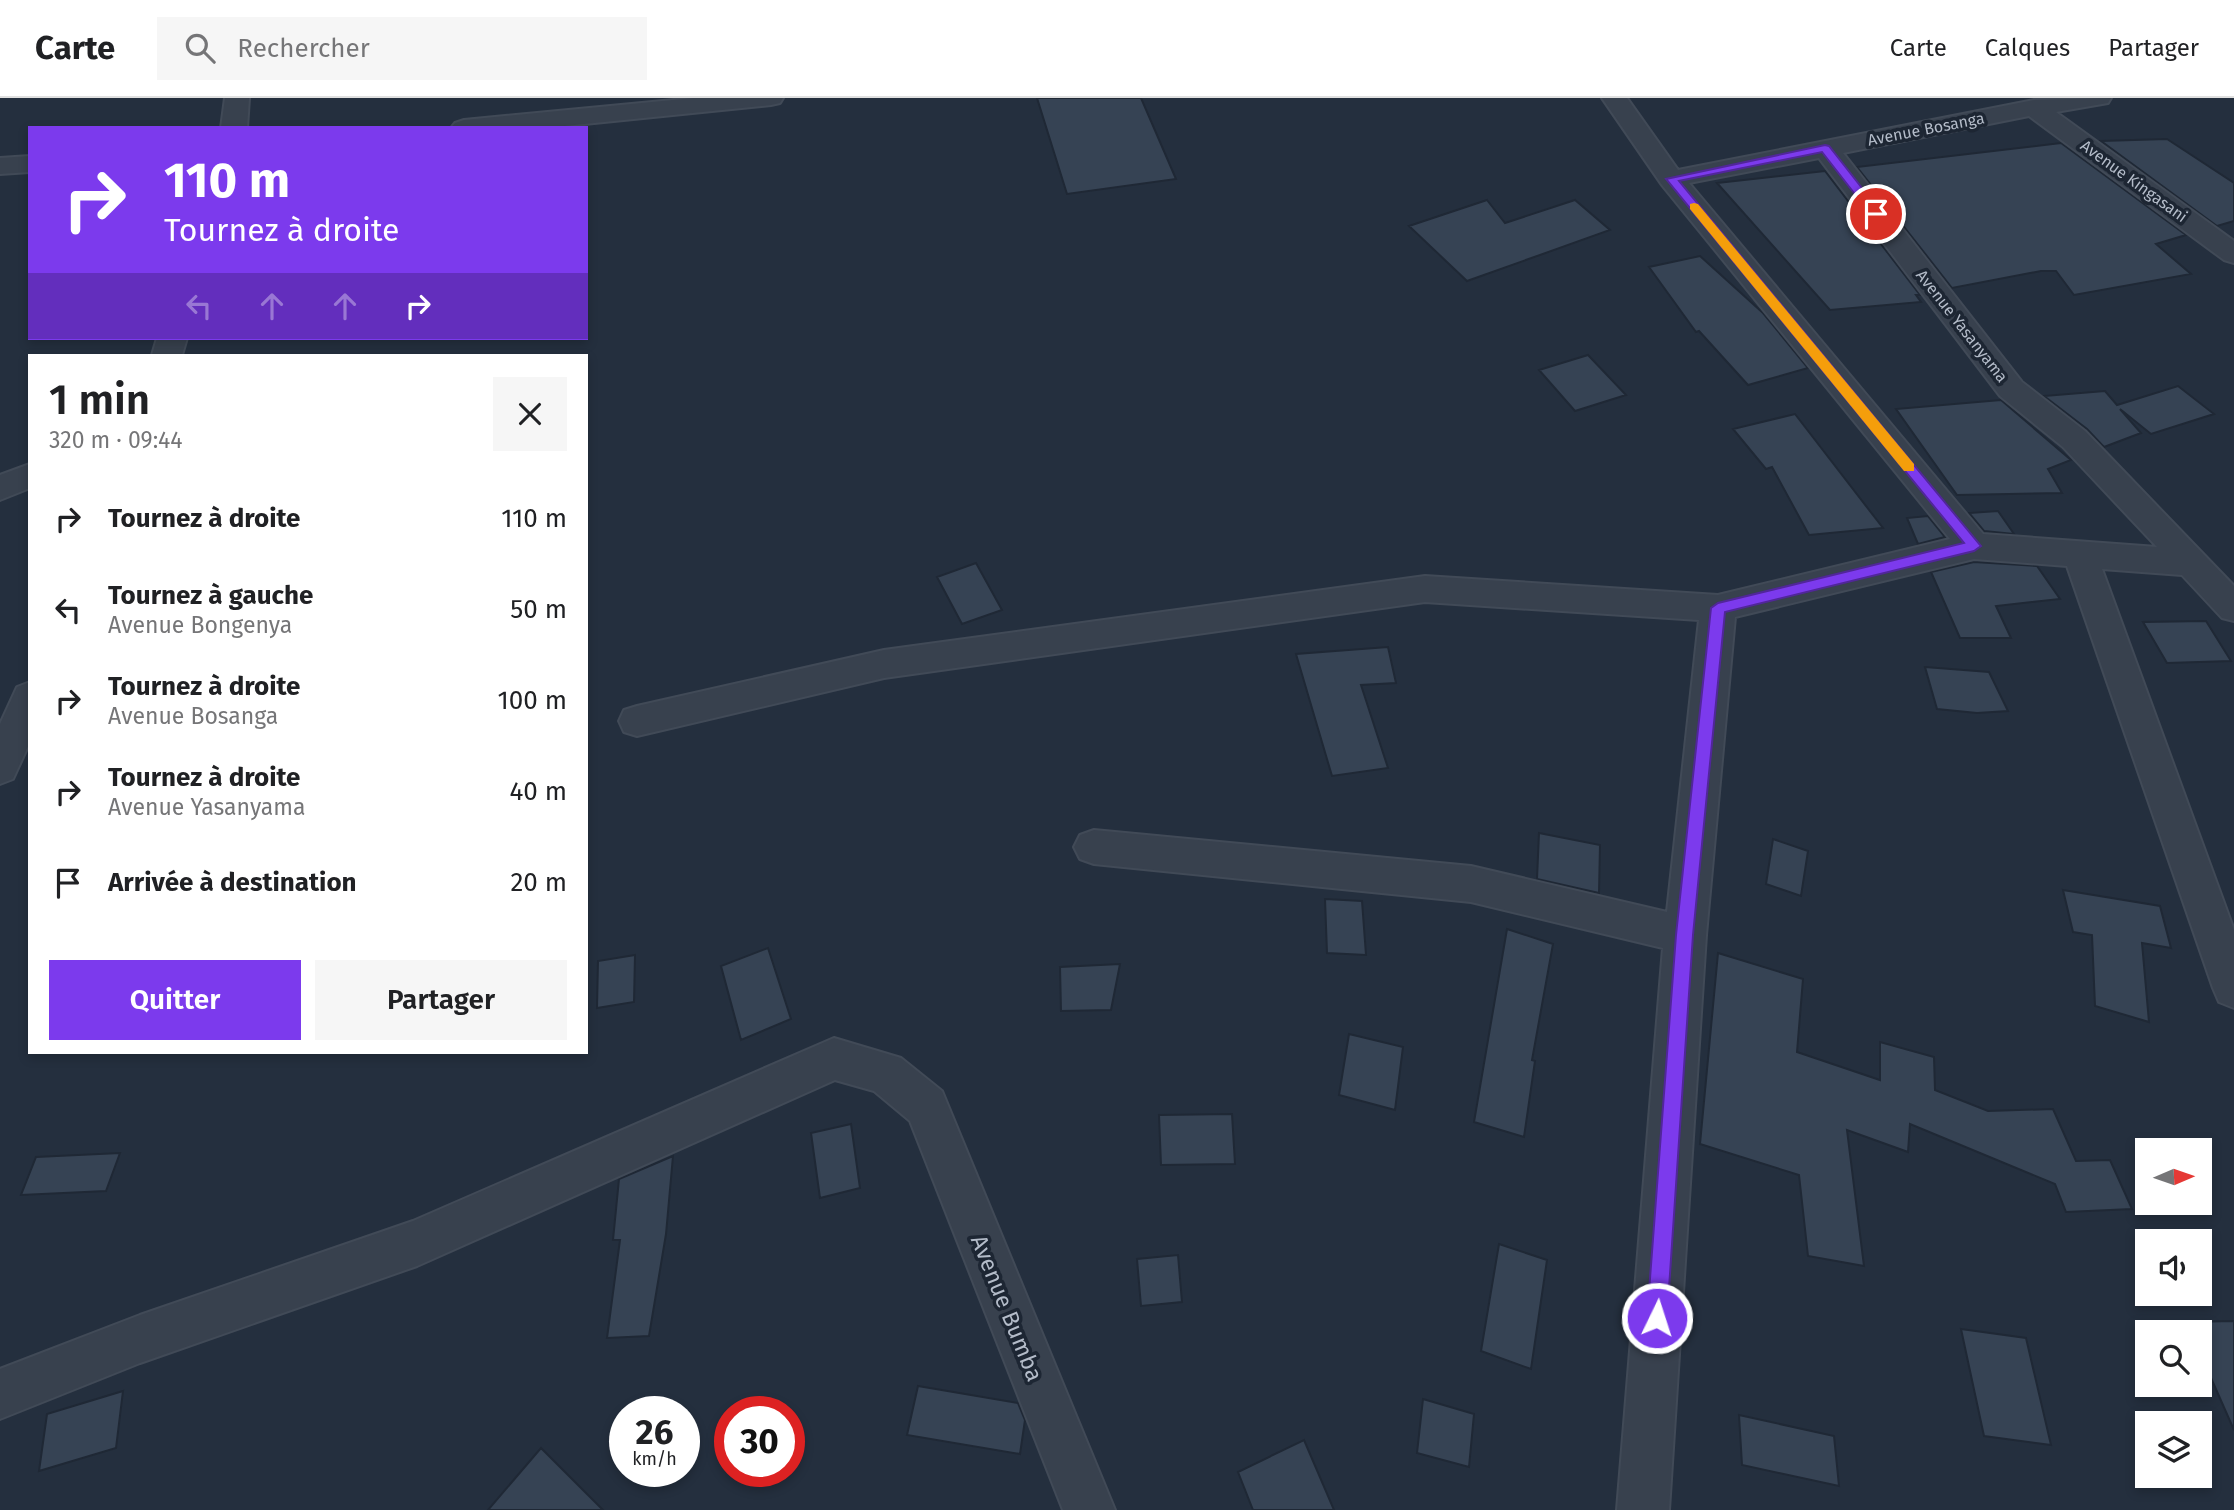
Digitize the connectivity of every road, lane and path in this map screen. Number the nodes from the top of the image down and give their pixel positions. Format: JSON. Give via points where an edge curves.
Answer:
{"nodes":[{"id":1,"x":237,"y":98,"type":"edge"},
{"id":2,"x":771,"y":98,"type":"edge"},
{"id":3,"x":1615,"y":98,"type":"edge"},
{"id":4,"x":2099,"y":98,"type":"edge"},
{"id":5,"x":554,"y":108,"type":"edge"},
{"id":6,"x":2034,"y":108,"type":"junction"},
{"id":7,"x":233,"y":126,"type":"edge"},
{"id":8,"x":473,"y":126,"type":"edge"},
{"id":9,"x":1825,"y":148,"type":"junction"},
{"id":10,"x":28,"y":164,"type":"edge"},
{"id":11,"x":0,"y":166,"type":"edge"},
{"id":12,"x":1671,"y":179,"type":"junction"},
{"id":13,"x":2234,"y":254,"type":"edge"},
{"id":14,"x":28,"y":476,"type":"edge"},
{"id":15,"x":0,"y":488,"type":"edge"},
{"id":16,"x":1974,"y":546,"type":"junction"},
{"id":17,"x":2080,"y":554,"type":"junction"},
{"id":18,"x":2192,"y":563,"type":"junction"},
{"id":19,"x":1718,"y":608,"type":"junction"},
{"id":20,"x":2234,"y":608,"type":"edge"},
{"id":21,"x":28,"y":702,"type":"edge"},
{"id":22,"x":637,"y":721,"type":"dead end"},
{"id":23,"x":0,"y":768,"type":"edge"},
{"id":24,"x":1094,"y":846,"type":"dead end"},
{"id":25,"x":1685,"y":935,"type":"junction"},
{"id":26,"x":2234,"y":988,"type":"edge"},
{"id":27,"x":0,"y":1394,"type":"edge"},
{"id":28,"x":1089,"y":1510,"type":"edge"},
{"id":29,"x":1643,"y":1510,"type":"edge"}],
"edges":[{"from":1,"to":7,"type":"street"},
{"from":2,"to":5,"type":"street"},
{"from":3,"to":12,"type":"street"},
{"from":4,"to":6,"type":"street","name":"Avenue Bosanga"},
{"from":5,"to":8,"type":"street"},
{"from":6,"to":9,"type":"street","name":"Avenue Bosanga"},
{"from":6,"to":13,"type":"street","name":"Avenue Kingasani"},
{"from":9,"to":12,"type":"street","name":"Avenue Bosanga"},
{"from":9,"to":18,"type":"street","name":"Avenue Yasanyama","via":[[2011,388],[2074,439]]},
{"from":10,"to":11,"type":"street"},
{"from":12,"to":16,"type":"street"},
{"from":14,"to":15,"type":"street"},
{"from":16,"to":17,"type":"street"},
{"from":16,"to":19,"type":"street"},
{"from":17,"to":18,"type":"street"},
{"from":17,"to":26,"type":"street"},
{"from":18,"to":20,"type":"street","name":"Avenue Yasanyama"},
{"from":19,"to":22,"type":"street","via":[[1425,589],[884,664]]},
{"from":19,"to":25,"type":"street"},
{"from":21,"to":23,"type":"street"},
{"from":24,"to":25,"type":"street","via":[[1471,884]]},
{"from":25,"to":29,"type":"street"},
{"from":27,"to":28,"type":"street","name":"Avenue Bumba","via":[[139,1339],[417,1242],[834,1059],[886,1073],[926,1106]]}]}
